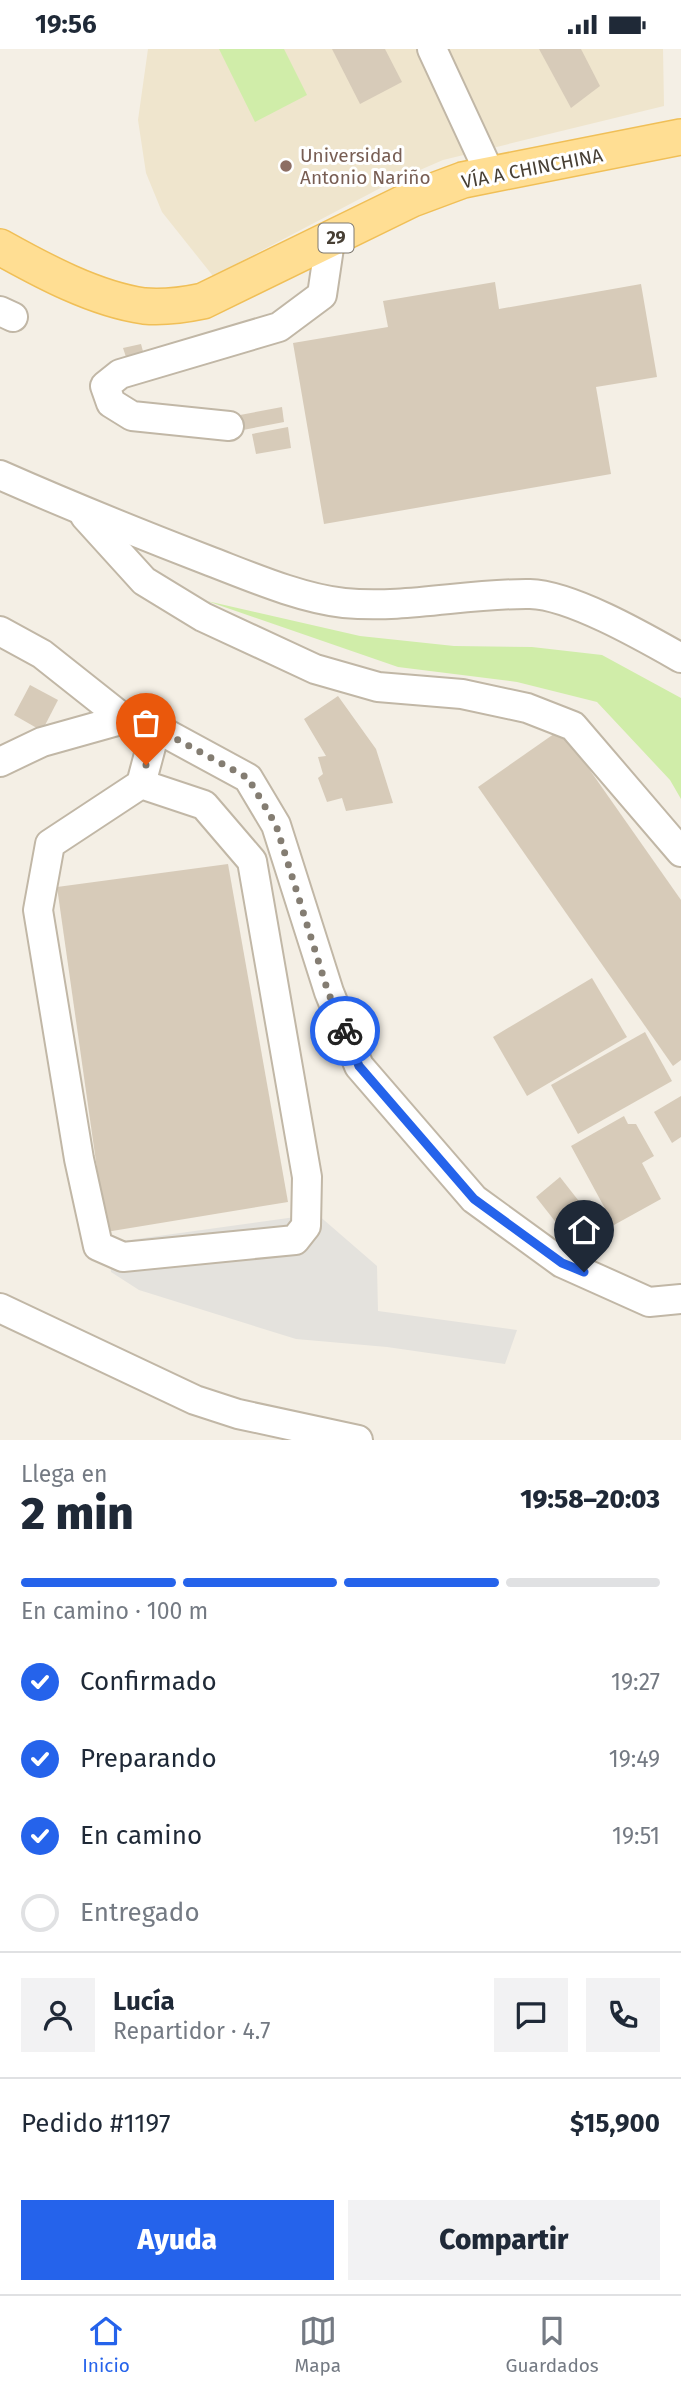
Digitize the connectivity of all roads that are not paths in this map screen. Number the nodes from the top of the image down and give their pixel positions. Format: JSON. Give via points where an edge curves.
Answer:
{"nodes":[{"id":1,"x":432,"y":49,"type":"edge"},
{"id":2,"x":681,"y":137,"type":"edge"},
{"id":3,"x":490,"y":174,"type":"junction"},
{"id":4,"x":330,"y":241,"type":"junction"},
{"id":5,"x":0,"y":247,"type":"edge"},
{"id":6,"x":229,"y":426,"type":"dead end"},
{"id":7,"x":0,"y":475,"type":"edge"},
{"id":8,"x":81,"y":511,"type":"junction"},
{"id":9,"x":0,"y":631,"type":"edge"},
{"id":10,"x":681,"y":658,"type":"edge"},
{"id":11,"x":124,"y":719,"type":"junction"},
{"id":12,"x":156,"y":728,"type":"junction"},
{"id":13,"x":0,"y":762,"type":"edge"},
{"id":14,"x":141,"y":784,"type":"junction"},
{"id":15,"x":681,"y":852,"type":"edge"},
{"id":16,"x":681,"y":1299,"type":"edge"},
{"id":17,"x":0,"y":1308,"type":"edge"},
{"id":18,"x":358,"y":1440,"type":"edge"}],
"edges":[{"from":1,"to":3,"type":"street"},
{"from":2,"to":3,"type":"main road","name":"VÍA A CHINCHINA","number":"29"},
{"from":3,"to":4,"type":"main road","name":"VÍA A CHINCHINA","number":"29","via":[[412,199]]},
{"from":4,"to":5,"type":"main road","name":"VÍA A CHINCHINA","number":"29","via":[[203,301],[172,307],[116,298]]},
{"from":4,"to":6,"type":"street","via":[[322,295],[279,327],[120,374],[105,386],[111,403],[132,416]]},
{"from":7,"to":8,"type":"street"},
{"from":8,"to":10,"type":"street","via":[[266,583],[342,603],[414,604],[532,594],[632,631]]},
{"from":8,"to":15,"type":"street","via":[[144,581],[203,617],[315,669],[378,687],[462,694],[527,708],[573,726]]},
{"from":9,"to":11,"type":"street","via":[[42,654]]},
{"from":11,"to":12,"type":"street"},
{"from":11,"to":13,"type":"street","via":[[42,742]]},
{"from":12,"to":14,"type":"street"},
{"from":12,"to":16,"type":"street","via":[[248,778],[276,825],[328,992],[359,1066],[474,1199],[562,1263],[649,1302]]},
{"from":14,"to":14,"type":"street","via":[[50,844],[38,910],[98,1246],[123,1257],[295,1240],[306,1226],[307,1177],[252,861],[204,805]]},
{"from":17,"to":18,"type":"street","via":[[195,1400]]}]}
